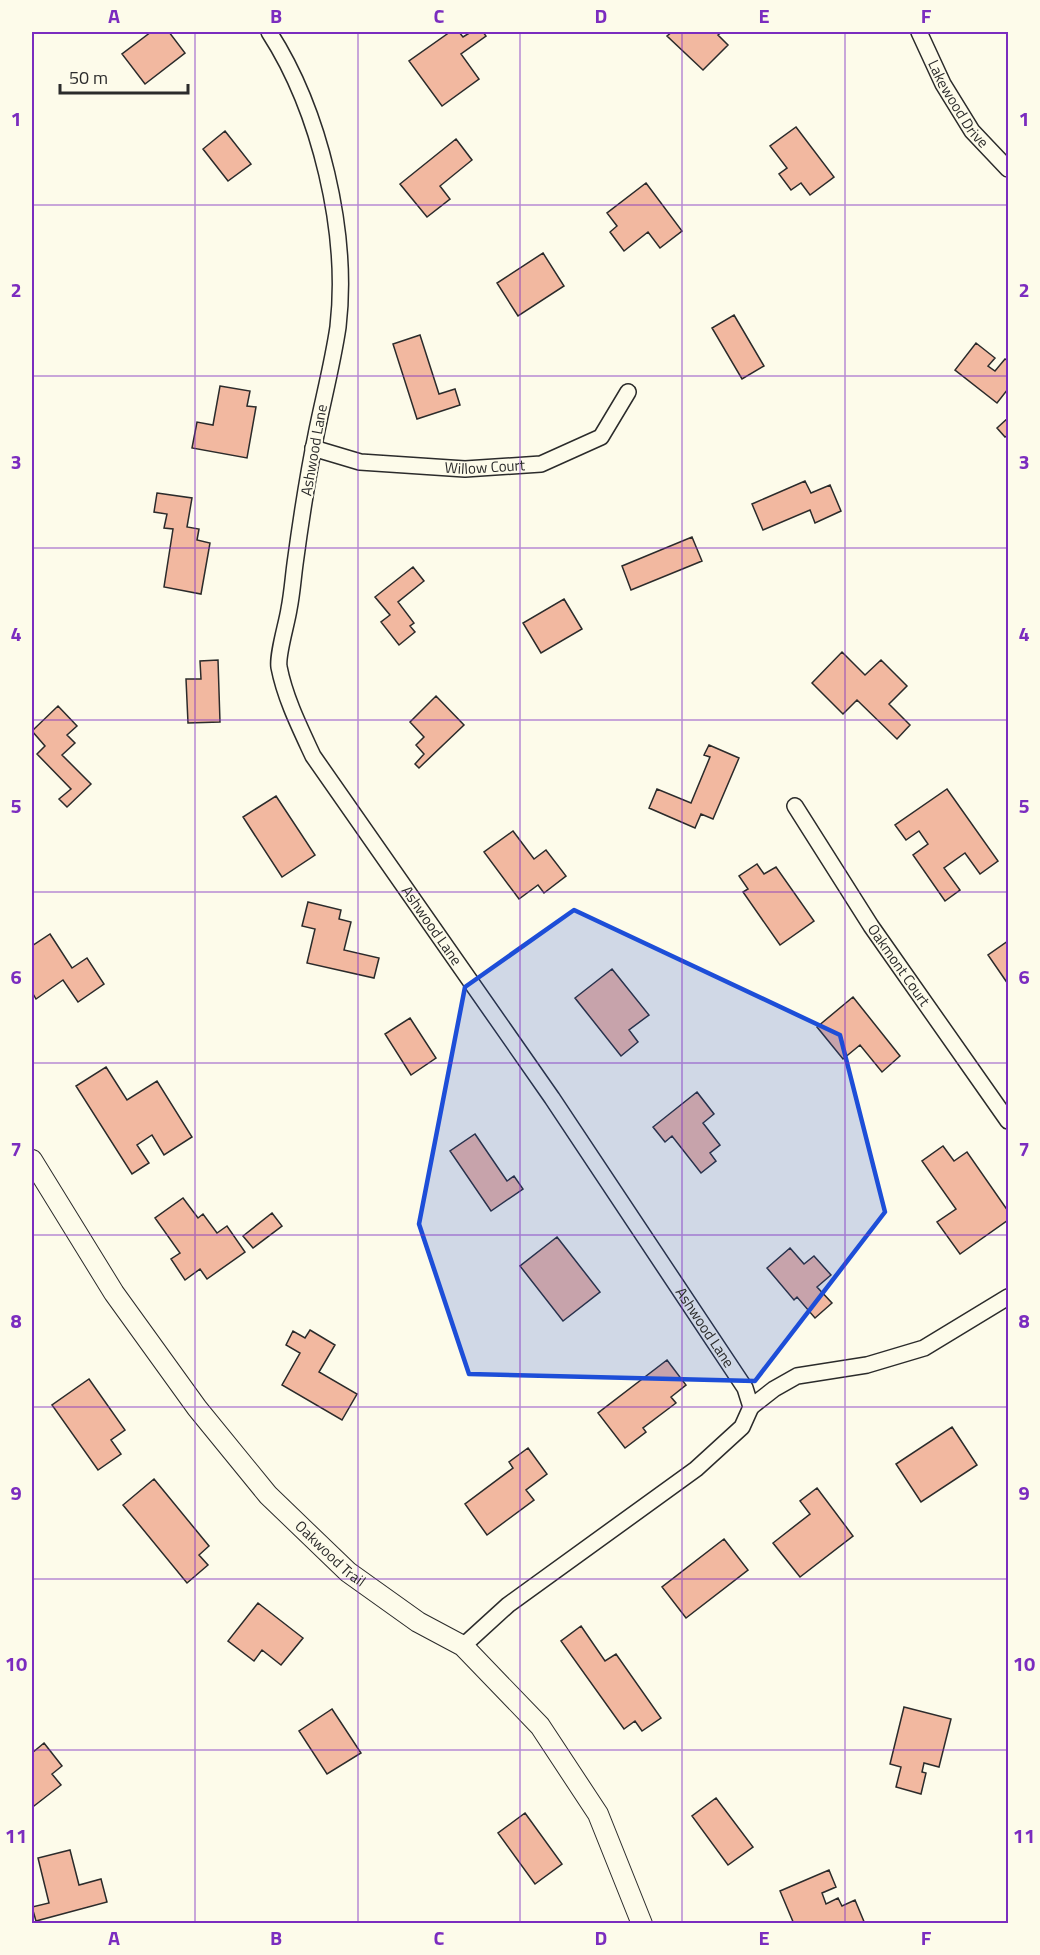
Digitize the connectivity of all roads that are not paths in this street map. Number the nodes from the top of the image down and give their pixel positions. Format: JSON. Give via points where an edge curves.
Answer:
{"nodes":[{"id":1,"x":268,"y":32,"type":"edge"},
{"id":2,"x":919,"y":32,"type":"edge"},
{"id":3,"x":1008,"y":169,"type":"edge"},
{"id":4,"x":628,"y":392,"type":"dead end"},
{"id":5,"x":313,"y":448,"type":"junction"},
{"id":6,"x":795,"y":806,"type":"dead end"},
{"id":7,"x":1008,"y":1121,"type":"edge"},
{"id":8,"x":32,"y":1160,"type":"edge"},
{"id":9,"x":1008,"y":1297,"type":"edge"},
{"id":10,"x":752,"y":1407,"type":"junction"},
{"id":11,"x":463,"y":1646,"type":"junction"},
{"id":12,"x":642,"y":1923,"type":"edge"}],
"edges":[{"from":1,"to":5,"type":"street","name":"Ashwood Lane","via":[[285,56],[304,98],[336,216],[338,327]]},
{"from":2,"to":3,"type":"street","name":"Lakewood Drive","via":[[943,84],[972,131]]},
{"from":4,"to":5,"type":"street","name":"Willow Court","via":[[601,436],[541,464],[465,469],[370,463]]},
{"from":5,"to":10,"type":"street","name":"Ashwood Lane","via":[[278,665],[313,756],[552,1098],[745,1388]]},
{"from":6,"to":7,"type":"street","name":"Oakmont Court","via":[[871,926]]},
{"from":8,"to":11,"type":"street","name":"Oakwood Trail","via":[[114,1293],[197,1408],[268,1495],[348,1572],[418,1622]]},
{"from":9,"to":10,"type":"street","via":[[924,1348],[867,1365],[797,1376]]},
{"from":10,"to":11,"type":"street","via":[[742,1427],[696,1469],[508,1605]]},
{"from":11,"to":12,"type":"street","name":"Oakwood Trail","via":[[540,1726],[598,1814]]}]}
